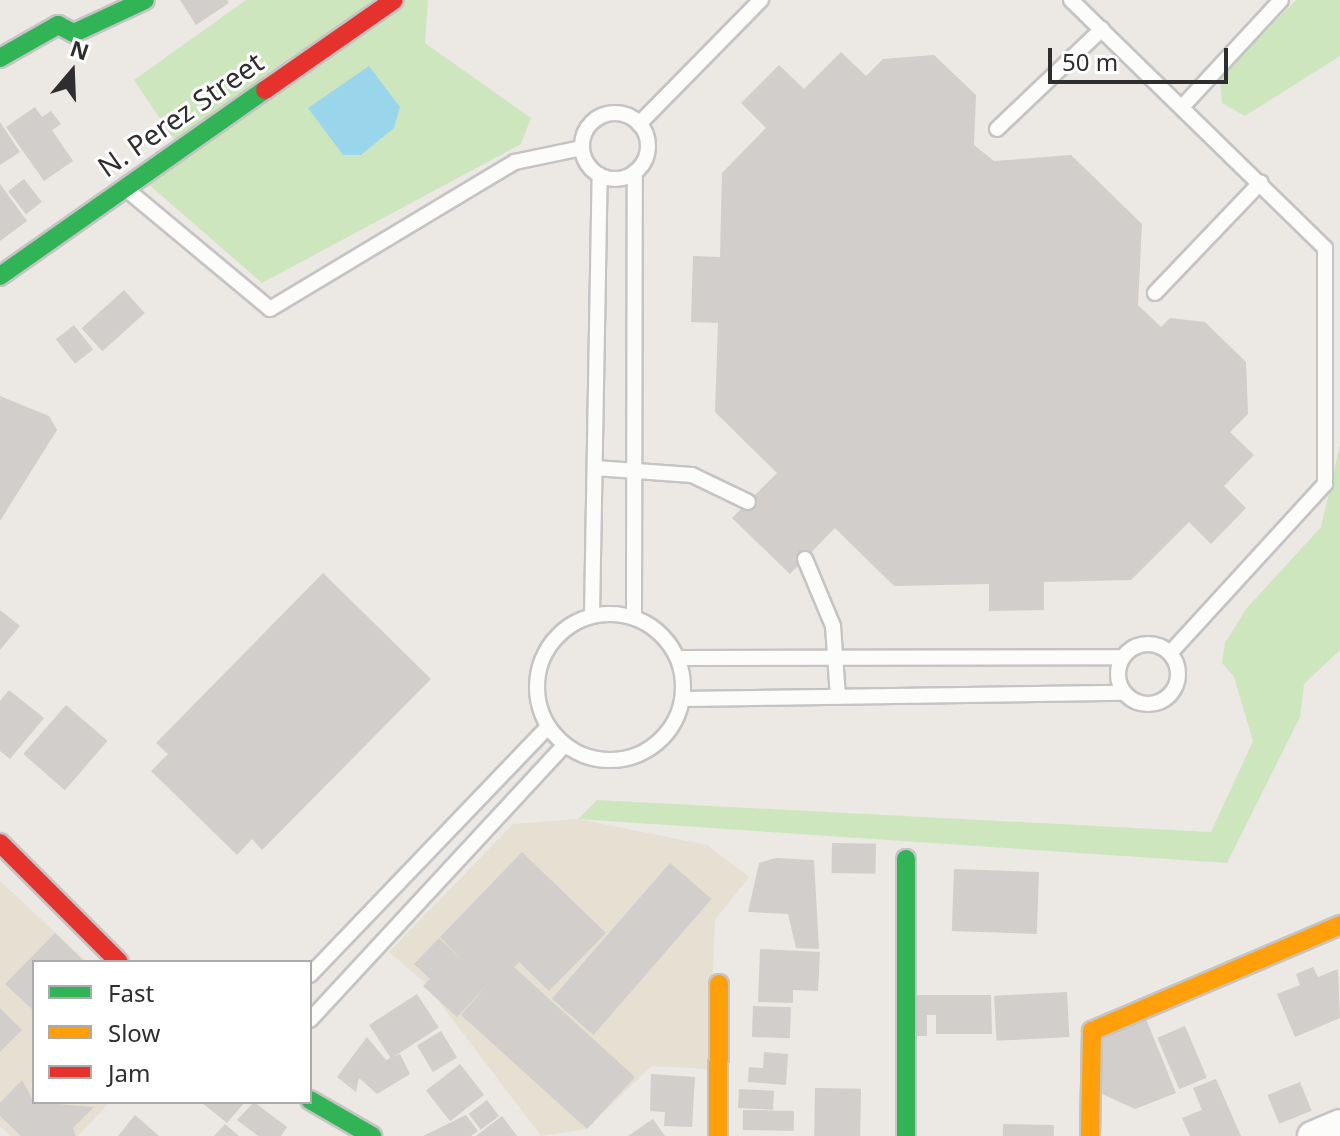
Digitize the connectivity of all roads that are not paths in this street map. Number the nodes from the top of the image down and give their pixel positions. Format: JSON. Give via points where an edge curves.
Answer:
{"nodes":[{"id":1,"x":145,"y":0,"type":"edge"},
{"id":2,"x":394,"y":0,"type":"edge"},
{"id":3,"x":761,"y":0,"type":"edge"},
{"id":4,"x":1071,"y":0,"type":"edge"},
{"id":5,"x":1281,"y":0,"type":"edge"},
{"id":6,"x":1102,"y":29,"type":"junction"},
{"id":7,"x":0,"y":58,"type":"edge"},
{"id":8,"x":1183,"y":106,"type":"junction"},
{"id":9,"x":639,"y":124,"type":"junction"},
{"id":10,"x":997,"y":129,"type":"dead end"},
{"id":11,"x":582,"y":148,"type":"junction"},
{"id":12,"x":635,"y":172,"type":"junction"},
{"id":13,"x":600,"y":175,"type":"junction"},
{"id":14,"x":1261,"y":182,"type":"junction"},
{"id":15,"x":123,"y":187,"type":"junction"},
{"id":16,"x":0,"y":276,"type":"edge"},
{"id":17,"x":1155,"y":293,"type":"dead end"},
{"id":18,"x":634,"y":467,"type":"junction"},
{"id":19,"x":595,"y":468,"type":"junction"},
{"id":20,"x":748,"y":502,"type":"dead end"},
{"id":21,"x":805,"y":559,"type":"dead end"},
{"id":22,"x":592,"y":615,"type":"junction"},
{"id":23,"x":634,"y":617,"type":"junction"},
{"id":24,"x":1170,"y":653,"type":"junction"},
{"id":25,"x":1122,"y":657,"type":"junction"},
{"id":26,"x":678,"y":658,"type":"junction"},
{"id":27,"x":836,"y":658,"type":"junction"},
{"id":28,"x":1124,"y":693,"type":"junction"},
{"id":29,"x":838,"y":697,"type":"junction"},
{"id":30,"x":683,"y":699,"type":"junction"},
{"id":31,"x":548,"y":727,"type":"junction"},
{"id":32,"x":564,"y":746,"type":"junction"},
{"id":33,"x":0,"y":843,"type":"edge"},
{"id":34,"x":906,"y":859,"type":"dead end"},
{"id":35,"x":1340,"y":925,"type":"edge"},
{"id":36,"x":117,"y":960,"type":"edge"},
{"id":37,"x":312,"y":973,"type":"edge"},
{"id":38,"x":719,"y":984,"type":"dead end"},
{"id":39,"x":312,"y":1018,"type":"edge"},
{"id":40,"x":312,"y":1101,"type":"edge"},
{"id":41,"x":1340,"y":1124,"type":"edge"},
{"id":42,"x":372,"y":1136,"type":"edge"},
{"id":43,"x":718,"y":1136,"type":"edge"},
{"id":44,"x":906,"y":1136,"type":"edge"},
{"id":45,"x":1090,"y":1136,"type":"edge"},
{"id":46,"x":1312,"y":1136,"type":"edge"}],
"edges":[{"from":1,"to":7,"type":"street","via":[[74,33],[58,25]]},
{"from":2,"to":15,"type":"street","name":"N. Perez Street"},
{"from":3,"to":9,"type":"lane"},
{"from":4,"to":6,"type":"lane"},
{"from":5,"to":8,"type":"lane"},
{"from":6,"to":8,"type":"lane"},
{"from":6,"to":10,"type":"lane"},
{"from":8,"to":14,"type":"lane"},
{"from":9,"to":11,"type":"lane","via":[[622,114],[602,116],[586,129]]},
{"from":9,"to":12,"type":"lane","via":[[647,144]]},
{"from":11,"to":13,"type":"lane"},
{"from":11,"to":15,"type":"lane","via":[[515,162],[270,309]]},
{"from":12,"to":13,"type":"lane"},
{"from":12,"to":18,"type":"lane"},
{"from":13,"to":19,"type":"lane"},
{"from":14,"to":17,"type":"lane"},
{"from":14,"to":24,"type":"lane","via":[[1325,248],[1325,484]]},
{"from":15,"to":16,"type":"street","name":"N. Perez Street"},
{"from":18,"to":19,"type":"lane"},
{"from":18,"to":20,"type":"lane","via":[[692,475]]},
{"from":18,"to":23,"type":"lane"},
{"from":19,"to":22,"type":"lane"},
{"from":21,"to":27,"type":"lane","via":[[833,626]]},
{"from":22,"to":23,"type":"lane"},
{"from":22,"to":31,"type":"lane","via":[[553,640],[541,660],[536,683]]},
{"from":23,"to":26,"type":"lane","via":[[652,627]]},
{"from":24,"to":25,"type":"lane","via":[[1145,643]]},
{"from":24,"to":28,"type":"lane","via":[[1178,680],[1168,697],[1141,703]]},
{"from":25,"to":27,"type":"lane"},
{"from":25,"to":28,"type":"lane","via":[[1117,675]]},
{"from":26,"to":27,"type":"lane"},
{"from":26,"to":30,"type":"lane"},
{"from":27,"to":29,"type":"lane"},
{"from":28,"to":29,"type":"lane"},
{"from":29,"to":30,"type":"lane"},
{"from":30,"to":32,"type":"lane","via":[[667,733],[637,756],[612,761]]},
{"from":31,"to":32,"type":"lane"},
{"from":31,"to":37,"type":"lane"},
{"from":32,"to":39,"type":"lane"},
{"from":33,"to":36,"type":"street"},
{"from":34,"to":44,"type":"street"},
{"from":35,"to":45,"type":"street","via":[[1092,1031]]},
{"from":38,"to":43,"type":"street"},
{"from":40,"to":42,"type":"street"},
{"from":41,"to":46,"type":"street"}]}
